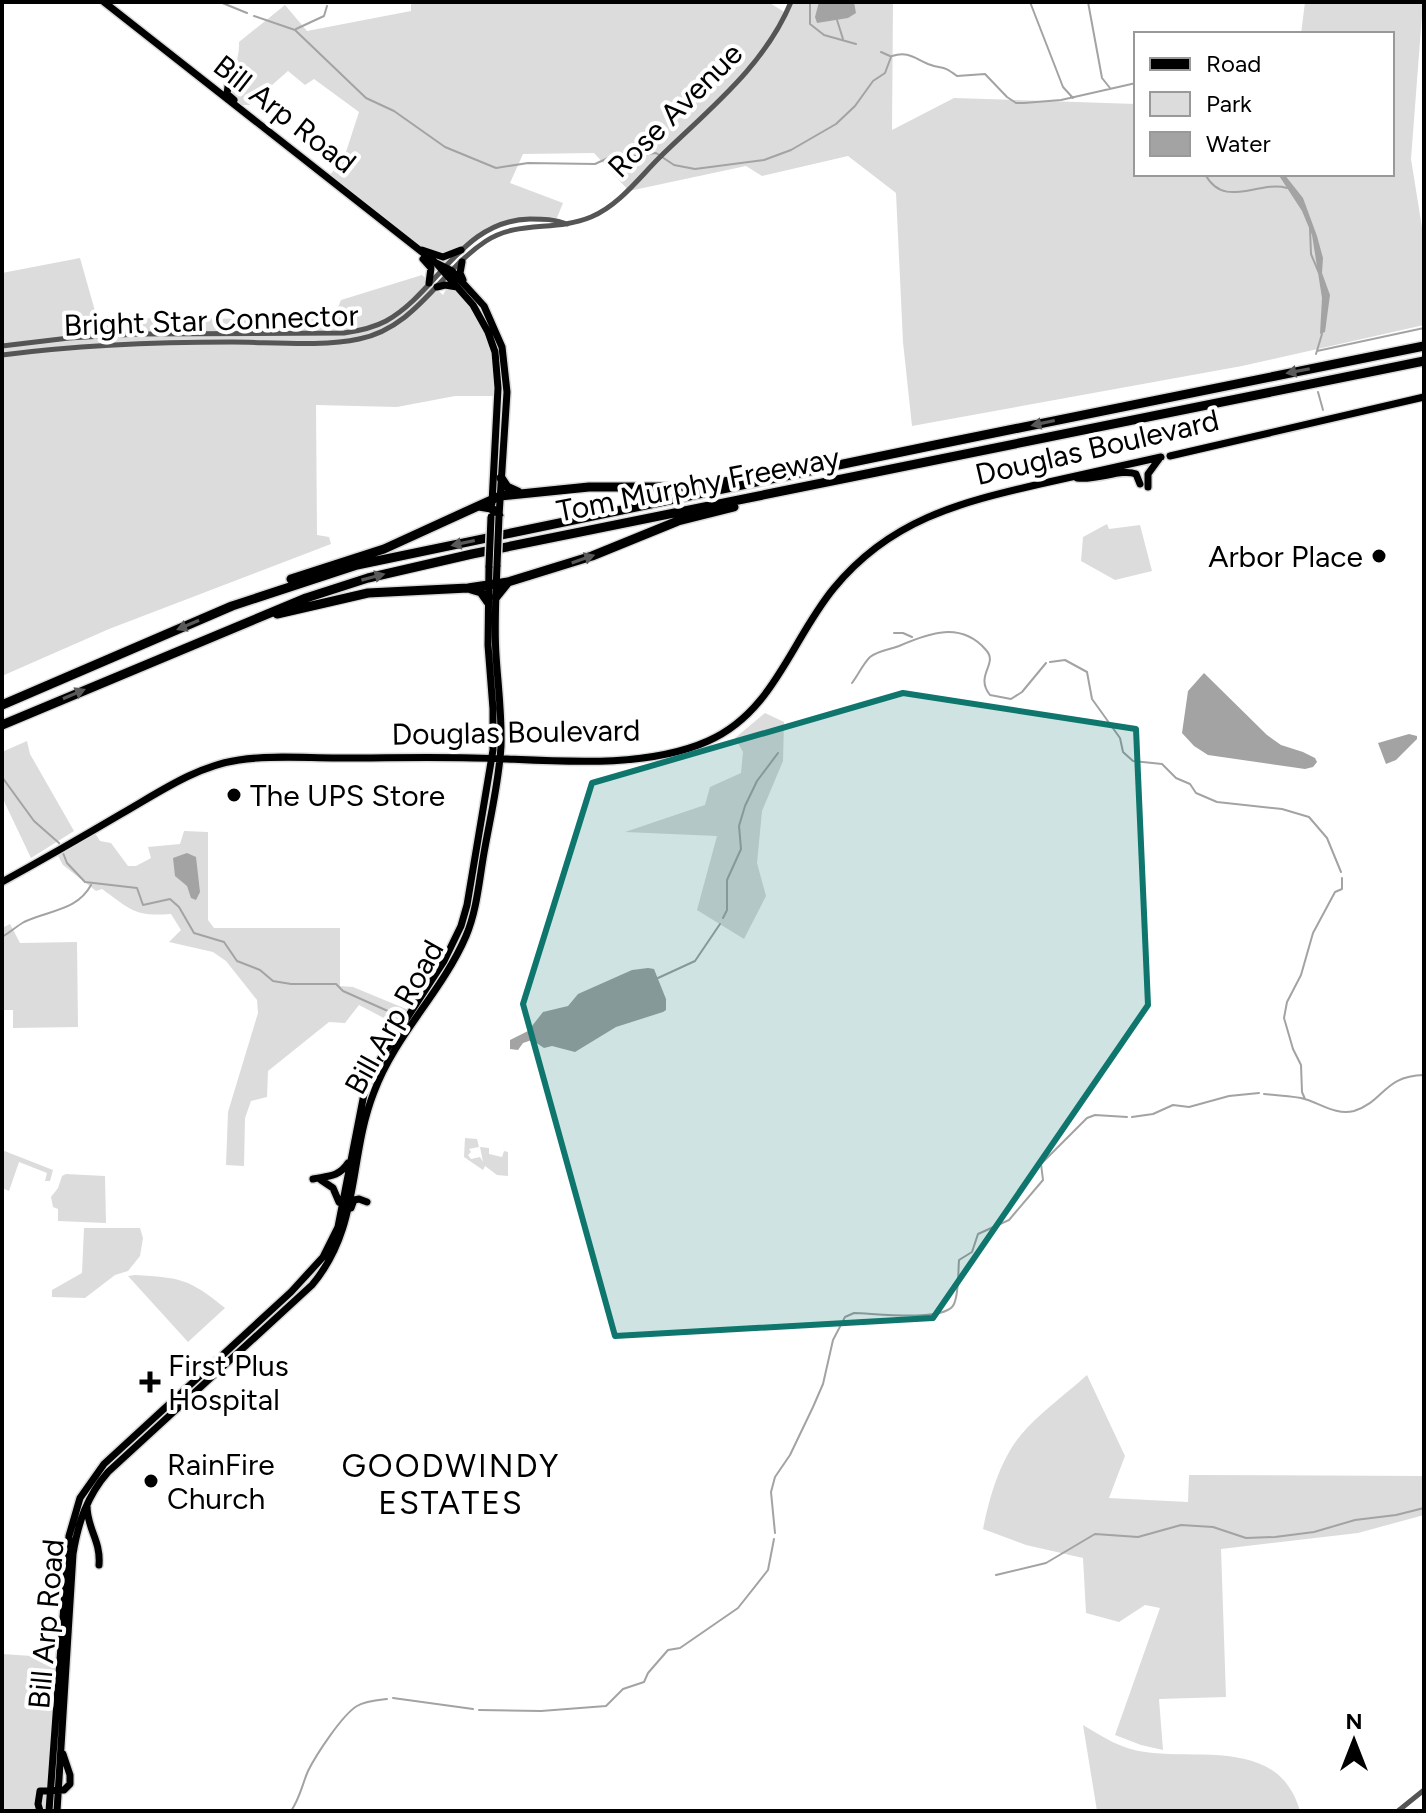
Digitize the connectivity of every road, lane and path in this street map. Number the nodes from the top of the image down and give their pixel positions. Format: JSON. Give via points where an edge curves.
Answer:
{"nodes":[{"id":1,"x":104,"y":2,"type":"edge"},
{"id":2,"x":791,"y":2,"type":"edge"},
{"id":3,"x":229,"y":79,"type":"dead end"},
{"id":4,"x":244,"y":114,"type":"junction"},
{"id":5,"x":568,"y":224,"type":"junction"},
{"id":6,"x":391,"y":229,"type":"junction"},
{"id":7,"x":417,"y":248,"type":"junction"},
{"id":8,"x":461,"y":250,"type":"junction"},
{"id":9,"x":462,"y":262,"type":"junction"},
{"id":10,"x":447,"y":271,"type":"junction"},
{"id":11,"x":433,"y":285,"type":"junction"},
{"id":12,"x":457,"y":287,"type":"junction"},
{"id":13,"x":468,"y":289,"type":"junction"},
{"id":14,"x":1424,"y":345,"type":"edge"},
{"id":15,"x":2,"y":346,"type":"edge"},
{"id":16,"x":2,"y":355,"type":"edge"},
{"id":17,"x":1424,"y":361,"type":"edge"},
{"id":18,"x":1424,"y":397,"type":"edge"},
{"id":19,"x":1165,"y":456,"type":"junction"},
{"id":20,"x":869,"y":474,"type":"junction"},
{"id":21,"x":786,"y":475,"type":"junction"},
{"id":22,"x":1071,"y":477,"type":"junction"},
{"id":23,"x":501,"y":478,"type":"junction"},
{"id":24,"x":518,"y":492,"type":"junction"},
{"id":25,"x":495,"y":507,"type":"junction"},
{"id":26,"x":508,"y":582,"type":"junction"},
{"id":27,"x":492,"y":585,"type":"junction"},
{"id":28,"x":468,"y":588,"type":"junction"},
{"id":29,"x":492,"y":600,"type":"junction"},
{"id":30,"x":232,"y":606,"type":"junction"},
{"id":31,"x":246,"y":621,"type":"junction"},
{"id":32,"x":2,"y":705,"type":"edge"},
{"id":33,"x":2,"y":725,"type":"edge"},
{"id":34,"x":496,"y":758,"type":"junction"},
{"id":35,"x":2,"y":882,"type":"edge"},
{"id":36,"x":408,"y":1016,"type":"junction"},
{"id":37,"x":407,"y":1040,"type":"junction"},
{"id":38,"x":351,"y":1157,"type":"junction"},
{"id":39,"x":356,"y":1169,"type":"junction"},
{"id":40,"x":341,"y":1210,"type":"junction"},
{"id":41,"x":346,"y":1225,"type":"junction"},
{"id":42,"x":87,"y":1500,"type":"junction"},
{"id":43,"x":93,"y":1532,"type":"junction"},
{"id":44,"x":76,"y":1537,"type":"junction"},
{"id":45,"x":99,"y":1565,"type":"dead end"},
{"id":46,"x":54,"y":1790,"type":"junction"},
{"id":47,"x":1424,"y":1790,"type":"edge"},
{"id":48,"x":40,"y":1811,"type":"edge"},
{"id":49,"x":49,"y":1811,"type":"edge"},
{"id":50,"x":57,"y":1811,"type":"edge"},
{"id":51,"x":1398,"y":1811,"type":"edge"}],
"edges":[{"from":1,"to":4,"type":"main road","name":"Bill Arp Road"},
{"from":2,"to":5,"type":"street","name":"Rose Avenue","via":[[766,49],[716,105],[612,204]]},
{"from":3,"to":4,"type":"main road","via":[[227,94]]},
{"from":4,"to":6,"type":"main road","name":"Bill Arp Road"},
{"from":5,"to":8,"type":"street","name":"Rose Avenue","via":[[539,219],[507,222]]},
{"from":5,"to":9,"type":"street","name":"Rose Avenue","via":[[509,230]]},
{"from":6,"to":7,"type":"main road","name":"Bill Arp Road"},
{"from":6,"to":11,"type":"main road","via":[[427,262]]},
{"from":7,"to":8,"type":"main road","via":[[443,257]]},
{"from":7,"to":10,"type":"main road","name":"Bill Arp Road"},
{"from":8,"to":10,"type":"street","name":"Rose Avenue"},
{"from":9,"to":10,"type":"street","name":"Rose Avenue"},
{"from":9,"to":13,"type":"main road","via":[[460,273]]},
{"from":10,"to":11,"type":"street","name":"Bright Star Connector"},
{"from":10,"to":12,"type":"main road","name":"Bill Arp Road"},
{"from":10,"to":13,"type":"main road","name":"Bill Arp Road"},
{"from":11,"to":12,"type":"main road"},
{"from":11,"to":15,"type":"street","name":"Bright Star Connector","via":[[385,321],[344,333],[124,335]]},
{"from":11,"to":16,"type":"street","name":"Bright Star Connector","via":[[404,319],[361,339],[138,342]]},
{"from":12,"to":25,"type":"main road","name":"Bill Arp Road","via":[[488,332],[498,369]]},
{"from":13,"to":23,"type":"main road","name":"Bill Arp Road","via":[[484,306],[505,363]]},
{"from":14,"to":21,"type":"highway","name":"Tom Murphy Freeway","one_way":true},
{"from":17,"to":20,"type":"highway","name":"Tom Murphy Freeway"},
{"from":18,"to":19,"type":"main road","name":"Douglas Boulevard"},
{"from":19,"to":22,"type":"main road","name":"Douglas Boulevard"},
{"from":19,"to":22,"type":"main road","via":[[1144,486],[1127,471],[1092,480]]},
{"from":26,"to":20,"type":"highway","one_way":true,"via":[[678,521]]},
{"from":31,"to":20,"type":"highway","name":"Tom Murphy Freeway","one_way":true,"via":[[410,568]]},
{"from":21,"to":24,"type":"highway","via":[[682,487]]},
{"from":21,"to":30,"type":"highway","name":"Tom Murphy Freeway","one_way":true,"via":[[357,565]]},
{"from":22,"to":34,"type":"main road","name":"Douglas Boulevard","via":[[953,505],[888,538],[834,588],[764,698],[739,723],[707,741],[665,754],[619,759]]},
{"from":23,"to":24,"type":"highway"},
{"from":23,"to":25,"type":"main road","name":"Bill Arp Road"},
{"from":24,"to":25,"type":"highway"},
{"from":25,"to":27,"type":"main road","name":"Bill Arp Road","bridge":true},
{"from":25,"to":30,"type":"highway","via":[[479,506],[384,549],[263,590]]},
{"from":26,"to":27,"type":"highway"},
{"from":26,"to":29,"type":"highway"},
{"from":27,"to":28,"type":"highway"},
{"from":27,"to":29,"type":"main road","name":"Bill Arp Road"},
{"from":28,"to":29,"type":"highway"},
{"from":28,"to":31,"type":"highway","via":[[355,595]]},
{"from":29,"to":34,"type":"main road","name":"Bill Arp Road","via":[[488,645]]},
{"from":30,"to":32,"type":"highway","name":"Tom Murphy Freeway","one_way":true},
{"from":33,"to":31,"type":"highway","name":"Tom Murphy Freeway","one_way":true},
{"from":34,"to":35,"type":"main road","name":"Douglas Boulevard","via":[[256,758],[223,763],[187,777]]},
{"from":34,"to":36,"type":"main road","name":"Bill Arp Road","via":[[461,926]]},
{"from":34,"to":37,"type":"main road","name":"Bill Arp Road","via":[[467,934]]},
{"from":36,"to":37,"type":"main road","via":[[402,1031]]},
{"from":36,"to":38,"type":"main road","name":"Bill Arp Road","via":[[372,1072]]},
{"from":37,"to":39,"type":"main road","name":"Bill Arp Road","via":[[374,1090]]},
{"from":38,"to":40,"type":"main road","name":"Bill Arp Road"},
{"from":38,"to":40,"type":"main road","via":[[342,1172],[317,1180],[338,1195]]},
{"from":39,"to":41,"type":"main road","name":"Bill Arp Road"},
{"from":39,"to":41,"type":"main road","via":[[365,1200],[354,1200]]},
{"from":40,"to":46,"type":"main road","name":"Bill Arp Road","via":[[338,1227],[316,1266],[104,1464],[80,1498],[68,1548]]},
{"from":41,"to":42,"type":"main road","name":"Bill Arp Road","via":[[312,1285],[114,1465]]},
{"from":42,"to":43,"type":"main road"},
{"from":42,"to":44,"type":"main road","name":"Bill Arp Road"},
{"from":43,"to":44,"type":"main road","via":[[83,1529]]},
{"from":43,"to":45,"type":"main road"},
{"from":44,"to":46,"type":"main road","name":"Bill Arp Road","via":[[61,1748],[70,1784]]},
{"from":46,"to":48,"type":"main road","via":[[38,1795]]},
{"from":46,"to":49,"type":"main road","name":"Bill Arp Road"},
{"from":46,"to":50,"type":"main road","name":"Bill Arp Road"},
{"from":47,"to":51,"type":"street"}]}
